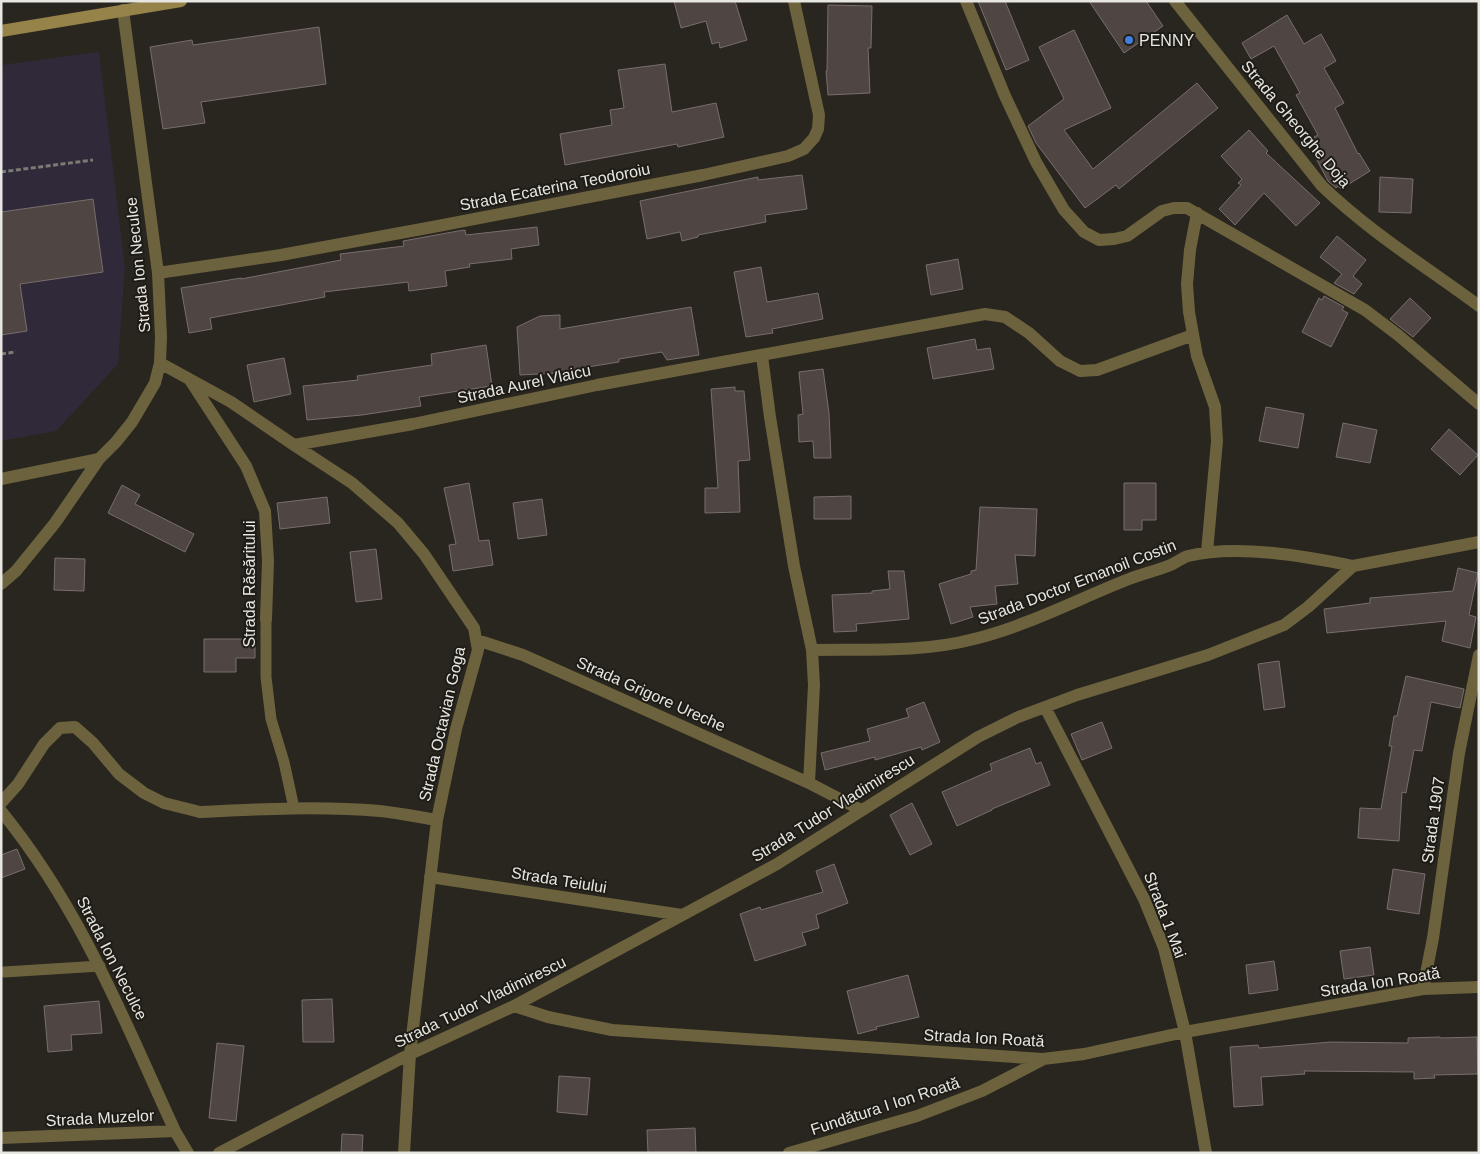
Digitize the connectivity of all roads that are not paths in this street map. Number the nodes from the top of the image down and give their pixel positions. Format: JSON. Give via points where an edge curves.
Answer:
{"nodes":[{"id":1,"x":181,"y":1,"type":"edge"},
{"id":2,"x":794,"y":1,"type":"edge"},
{"id":3,"x":966,"y":1,"type":"edge"},
{"id":4,"x":1175,"y":1,"type":"edge"},
{"id":5,"x":123,"y":10,"type":"junction"},
{"id":6,"x":1,"y":31,"type":"edge"},
{"id":7,"x":1197,"y":213,"type":"junction"},
{"id":8,"x":158,"y":273,"type":"junction"},
{"id":9,"x":1479,"y":306,"type":"edge"},
{"id":10,"x":1193,"y":335,"type":"junction"},
{"id":11,"x":762,"y":356,"type":"junction"},
{"id":12,"x":160,"y":363,"type":"junction"},
{"id":13,"x":188,"y":378,"type":"junction"},
{"id":14,"x":1479,"y":404,"type":"edge"},
{"id":15,"x":294,"y":446,"type":"junction"},
{"id":16,"x":99,"y":458,"type":"junction"},
{"id":17,"x":1,"y":479,"type":"edge"},
{"id":18,"x":1479,"y":542,"type":"edge"},
{"id":19,"x":1207,"y":552,"type":"junction"},
{"id":20,"x":1353,"y":566,"type":"junction"},
{"id":21,"x":1,"y":584,"type":"edge"},
{"id":22,"x":266,"y":619,"type":"joint"},
{"id":23,"x":477,"y":640,"type":"junction"},
{"id":24,"x":812,"y":650,"type":"junction"},
{"id":25,"x":1479,"y":655,"type":"edge"},
{"id":26,"x":1045,"y":707,"type":"junction"},
{"id":27,"x":809,"y":783,"type":"junction"},
{"id":28,"x":1,"y":803,"type":"edge"},
{"id":29,"x":294,"y":808,"type":"junction"},
{"id":30,"x":861,"y":810,"type":"junction"},
{"id":31,"x":1,"y":811,"type":"edge"},
{"id":32,"x":437,"y":820,"type":"junction"},
{"id":33,"x":430,"y":877,"type":"junction"},
{"id":34,"x":682,"y":915,"type":"junction"},
{"id":35,"x":100,"y":966,"type":"junction"},
{"id":36,"x":4,"y":972,"type":"dead end"},
{"id":37,"x":1479,"y":987,"type":"edge"},
{"id":38,"x":1423,"y":989,"type":"junction"},
{"id":39,"x":514,"y":1006,"type":"junction"},
{"id":40,"x":1185,"y":1032,"type":"junction"},
{"id":41,"x":410,"y":1054,"type":"junction"},
{"id":42,"x":1043,"y":1059,"type":"junction"},
{"id":43,"x":175,"y":1131,"type":"junction"},
{"id":44,"x":1,"y":1138,"type":"edge"},
{"id":45,"x":188,"y":1153,"type":"edge"},
{"id":46,"x":220,"y":1153,"type":"edge"},
{"id":47,"x":404,"y":1153,"type":"edge"},
{"id":48,"x":789,"y":1153,"type":"edge"},
{"id":49,"x":1206,"y":1153,"type":"edge"}],
"edges":[{"from":1,"to":5,"type":"main road"},
{"from":2,"to":8,"type":"street","name":"Strada Ecaterina Teodoroiu","via":[[819,115],[814,138],[804,149],[788,156],[438,226],[281,255]]},
{"from":3,"to":7,"type":"street","via":[[1036,162],[1064,210],[1084,232],[1099,240],[1114,239],[1127,236],[1162,211],[1187,208]]},
{"from":4,"to":9,"type":"street","name":"Strada Gheorghe Doja","via":[[1322,186],[1349,212]]},
{"from":5,"to":6,"type":"main road"},
{"from":5,"to":8,"type":"street","name":"Strada Ion Neculce"},
{"from":7,"to":10,"type":"street","via":[[1186,284]]},
{"from":7,"to":14,"type":"street","via":[[1364,310]]},
{"from":8,"to":12,"type":"street","name":"Strada Ion Neculce"},
{"from":10,"to":11,"type":"street","name":"Strada Aurel Vlaicu","via":[[1097,370],[1080,371],[1060,361],[1030,333],[1005,317],[985,314]]},
{"from":10,"to":19,"type":"street","via":[[1214,407],[1217,441]]},
{"from":11,"to":15,"type":"street","name":"Strada Aurel Vlaicu","via":[[597,385]]},
{"from":11,"to":24,"type":"street","via":[[789,536]]},
{"from":12,"to":13,"type":"street","name":"Strada Octavian Goga"},
{"from":12,"to":16,"type":"street","name":"Strada Ion Neculce","via":[[156,383],[143,405],[116,442]]},
{"from":13,"to":15,"type":"street","name":"Strada Octavian Goga","via":[[231,402]]},
{"from":13,"to":22,"type":"street","name":"Strada Răsăritului","via":[[246,466],[265,511],[268,561]]},
{"from":15,"to":23,"type":"street","name":"Strada Octavian Goga","via":[[352,483],[398,523],[467,616]]},
{"from":16,"to":17,"type":"street"},
{"from":16,"to":21,"type":"street","name":"Strada Ion Neculce","via":[[55,523],[16,571]]},
{"from":18,"to":20,"type":"street"},
{"from":19,"to":20,"type":"street","name":"Strada Doctor Emanoil Costin","via":[[1281,554]]},
{"from":19,"to":24,"type":"street","name":"Strada Doctor Emanoil Costin","via":[[1186,556],[1169,566],[974,639],[916,648]]},
{"from":20,"to":26,"type":"street","name":"Strada Tudor Vladimirescu","via":[[1284,625],[1208,655]]},
{"from":22,"to":29,"type":"lane","name":"Strada Răsăritului","via":[[266,677],[271,719]]},
{"from":23,"to":27,"type":"street","name":"Strada Grigore Ureche","via":[[523,655]]},
{"from":23,"to":32,"type":"street","name":"Strada Octavian Goga","via":[[478,650],[456,729]]},
{"from":24,"to":27,"type":"street"},
{"from":25,"to":38,"type":"street","name":"Strada 1907","via":[[1458,753]]},
{"from":26,"to":30,"type":"street","name":"Strada Tudor Vladimirescu","via":[[978,737]]},
{"from":26,"to":40,"type":"street","name":"Strada 1 Mai","via":[[1144,898],[1164,948]]},
{"from":27,"to":30,"type":"street","name":"Strada Grigore Ureche"},
{"from":28,"to":29,"type":"street","via":[[18,784],[44,744],[60,728],[75,727],[94,743],[119,774],[164,803],[200,812]]},
{"from":29,"to":32,"type":"street","via":[[382,811]]},
{"from":30,"to":34,"type":"street","name":"Strada Tudor Vladimirescu","via":[[777,864]]},
{"from":31,"to":35,"type":"street","name":"Strada Ion Neculce","via":[[27,842],[73,915]]},
{"from":32,"to":33,"type":"street","name":"Strada Octavian Goga"},
{"from":33,"to":34,"type":"street","name":"Strada Teiului"},
{"from":33,"to":41,"type":"street","name":"Strada Octavian Goga"},
{"from":34,"to":39,"type":"street","name":"Strada Tudor Vladimirescu"},
{"from":35,"to":36,"type":"lane"},
{"from":35,"to":43,"type":"street","name":"Strada Ion Neculce"},
{"from":37,"to":38,"type":"street","name":"Strada Ion Roată"},
{"from":38,"to":40,"type":"street","name":"Strada Ion Roată"},
{"from":39,"to":41,"type":"street","name":"Strada Tudor Vladimirescu"},
{"from":39,"to":42,"type":"street","name":"Strada Ion Roată","via":[[548,1017],[612,1030]]},
{"from":40,"to":42,"type":"street","name":"Strada Ion Roată","via":[[1084,1054]]},
{"from":40,"to":49,"type":"street","name":"Strada 1 Mai"},
{"from":41,"to":46,"type":"street","name":"Strada Tudor Vladimirescu"},
{"from":41,"to":47,"type":"street","name":"Strada Octavian Goga"},
{"from":42,"to":48,"type":"street","name":"Fundătura I Ion Roată","via":[[982,1091],[918,1116]]},
{"from":43,"to":44,"type":"street","name":"Strada Muzelor"},
{"from":43,"to":45,"type":"street","name":"Strada Muzelor"}]}
